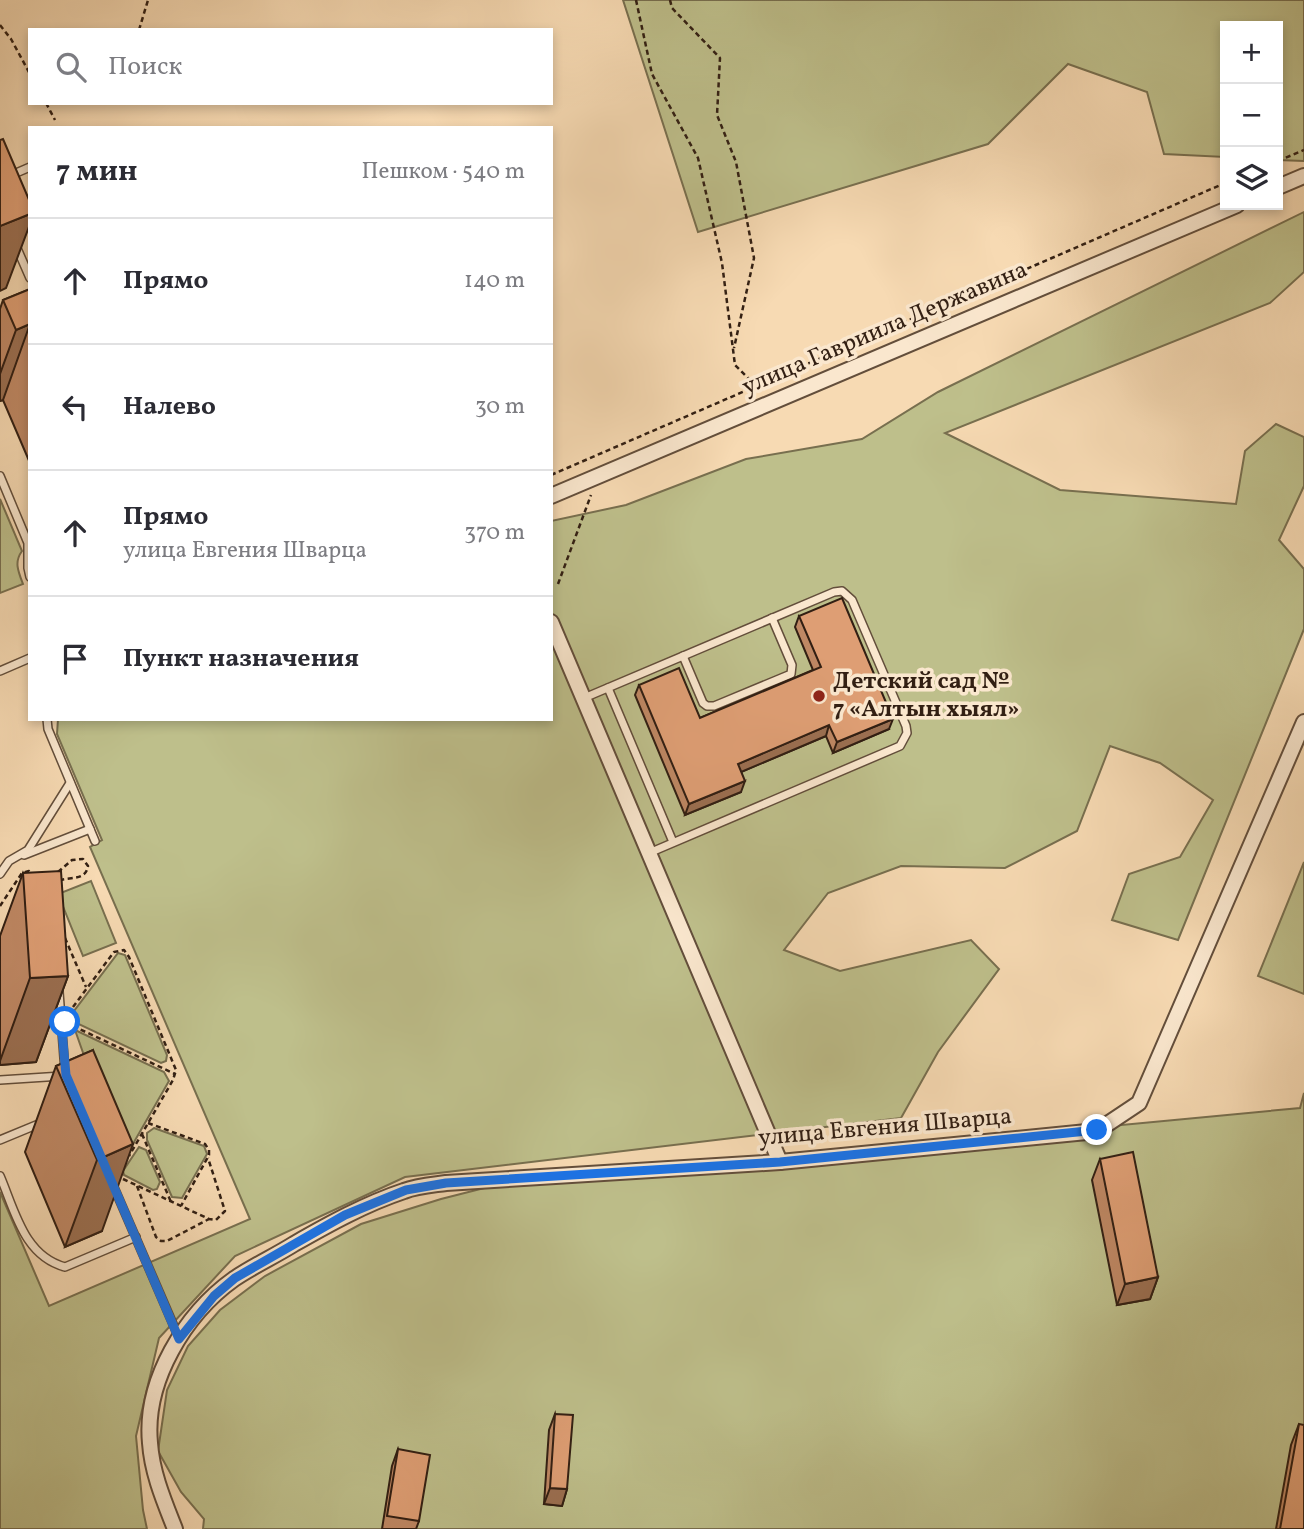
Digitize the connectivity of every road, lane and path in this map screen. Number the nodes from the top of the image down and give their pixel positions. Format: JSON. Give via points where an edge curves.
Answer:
{"nodes":[{"id":1,"x":148,"y":0,"type":"edge"},
{"id":2,"x":636,"y":0,"type":"edge"},
{"id":3,"x":670,"y":0,"type":"edge"},
{"id":4,"x":0,"y":24,"type":"edge"},
{"id":5,"x":140,"y":28,"type":"edge"},
{"id":6,"x":28,"y":70,"type":"edge"},
{"id":7,"x":47,"y":105,"type":"edge"},
{"id":8,"x":55,"y":120,"type":"dead end"},
{"id":9,"x":1304,"y":150,"type":"edge"},
{"id":10,"x":1283,"y":159,"type":"edge"},
{"id":11,"x":28,"y":168,"type":"edge"},
{"id":12,"x":1304,"y":176,"type":"edge"},
{"id":13,"x":0,"y":180,"type":"edge"},
{"id":14,"x":1220,"y":185,"type":"edge"},
{"id":15,"x":1283,"y":185,"type":"edge"},
{"id":16,"x":1225,"y":210,"type":"edge"},
{"id":17,"x":14,"y":242,"type":"edge"},
{"id":18,"x":27,"y":263,"type":"edge"},
{"id":19,"x":733,"y":350,"type":"junction"},
{"id":20,"x":757,"y":387,"type":"junction"},
{"id":21,"x":765,"y":405,"type":"junction"},
{"id":22,"x":580,"y":463,"type":"junction"},
{"id":23,"x":553,"y":474,"type":"edge"},
{"id":24,"x":0,"y":476,"type":"edge"},
{"id":25,"x":588,"y":480,"type":"junction"},
{"id":26,"x":553,"y":495,"type":"edge"},
{"id":27,"x":28,"y":543,"type":"edge"},
{"id":28,"x":28,"y":543,"type":"edge"},
{"id":29,"x":28,"y":571,"type":"edge"},
{"id":30,"x":558,"y":584,"type":"dead end"},
{"id":31,"x":772,"y":618,"type":"junction"},
{"id":32,"x":553,"y":627,"type":"edge"},
{"id":33,"x":683,"y":656,"type":"junction"},
{"id":34,"x":28,"y":659,"type":"edge"},
{"id":35,"x":0,"y":671,"type":"edge"},
{"id":36,"x":608,"y":688,"type":"junction"},
{"id":37,"x":584,"y":698,"type":"junction"},
{"id":38,"x":47,"y":721,"type":"edge"},
{"id":39,"x":1304,"y":722,"type":"edge"},
{"id":40,"x":70,"y":783,"type":"junction"},
{"id":41,"x":90,"y":829,"type":"junction"},
{"id":42,"x":95,"y":841,"type":"dead end"},
{"id":43,"x":673,"y":842,"type":"junction"},
{"id":44,"x":649,"y":853,"type":"junction"},
{"id":45,"x":20,"y":857,"type":"junction"},
{"id":46,"x":0,"y":874,"type":"edge"},
{"id":47,"x":52,"y":876,"type":"edge"},
{"id":48,"x":41,"y":878,"type":"edge"},
{"id":49,"x":54,"y":882,"type":"edge"},
{"id":50,"x":0,"y":906,"type":"edge"},
{"id":51,"x":63,"y":933,"type":"edge"},
{"id":52,"x":58,"y":982,"type":"edge"},
{"id":53,"x":86,"y":989,"type":"junction"},
{"id":54,"x":63,"y":1021,"type":"junction"},
{"id":55,"x":175,"y":1074,"type":"junction"},
{"id":56,"x":66,"y":1075,"type":"junction"},
{"id":57,"x":0,"y":1080,"type":"edge"},
{"id":58,"x":71,"y":1086,"type":"edge"},
{"id":59,"x":46,"y":1121,"type":"dead end"},
{"id":60,"x":148,"y":1123,"type":"junction"},
{"id":61,"x":142,"y":1133,"type":"junction"},
{"id":62,"x":0,"y":1140,"type":"edge"},
{"id":63,"x":208,"y":1158,"type":"junction"},
{"id":64,"x":780,"y":1162,"type":"junction"},
{"id":65,"x":0,"y":1176,"type":"edge"},
{"id":66,"x":114,"y":1178,"type":"junction"},
{"id":67,"x":137,"y":1186,"type":"junction"},
{"id":68,"x":171,"y":1202,"type":"junction"},
{"id":69,"x":181,"y":1206,"type":"junction"},
{"id":70,"x":209,"y":1219,"type":"junction"},
{"id":71,"x":136,"y":1237,"type":"junction"},
{"id":72,"x":179,"y":1339,"type":"junction"},
{"id":73,"x":175,"y":1529,"type":"edge"}],
"edges":[{"from":1,"to":5,"type":"path"},
{"from":2,"to":19,"type":"path","via":[[652,74],[698,158],[722,262]]},
{"from":3,"to":19,"type":"path","via":[[672,8],[720,58],[717,115],[736,162],[754,258]]},
{"from":4,"to":6,"type":"path"},
{"from":7,"to":8,"type":"path"},
{"from":9,"to":10,"type":"path"},
{"from":11,"to":13,"type":"lane"},
{"from":12,"to":15,"type":"street"},
{"from":14,"to":20,"type":"path"},
{"from":16,"to":21,"type":"street","name":"улица Гавриила Державина"},
{"from":17,"to":18,"type":"lane"},
{"from":19,"to":20,"type":"path","via":[[735,365]]},
{"from":20,"to":21,"type":"path"},
{"from":20,"to":22,"type":"path"},
{"from":21,"to":25,"type":"street","name":"улица Гавриила Державина"},
{"from":22,"to":23,"type":"path"},
{"from":22,"to":25,"type":"path"},
{"from":24,"to":28,"type":"lane"},
{"from":25,"to":26,"type":"street","name":"улица Гавриила Державина"},
{"from":25,"to":30,"type":"path","via":[[592,490]]},
{"from":27,"to":29,"type":"lane"},
{"from":31,"to":33,"type":"lane"},
{"from":31,"to":33,"type":"lane","via":[[792,665],[790,674],[707,706]]},
{"from":31,"to":43,"type":"lane","via":[[834,592],[847,594],[906,726],[904,741]]},
{"from":32,"to":37,"type":"street"},
{"from":33,"to":36,"type":"lane"},
{"from":34,"to":35,"type":"lane"},
{"from":36,"to":37,"type":"lane"},
{"from":36,"to":43,"type":"lane"},
{"from":37,"to":44,"type":"street"},
{"from":38,"to":40,"type":"lane"},
{"from":39,"to":64,"type":"street","name":"улица Евгения Шварца","via":[[1139,1103],[1097,1130]]},
{"from":40,"to":41,"type":"lane"},
{"from":40,"to":45,"type":"lane"},
{"from":41,"to":42,"type":"lane"},
{"from":41,"to":45,"type":"lane"},
{"from":43,"to":44,"type":"lane"},
{"from":44,"to":64,"type":"street"},
{"from":45,"to":46,"type":"lane","via":[[9,861]]},
{"from":47,"to":49,"type":"path","via":[[75,859],[83,859],[88,866],[82,876]]},
{"from":48,"to":50,"type":"path","via":[[29,871],[22,873]]},
{"from":51,"to":53,"type":"path"},
{"from":52,"to":54,"type":"lane"},
{"from":53,"to":54,"type":"path"},
{"from":53,"to":55,"type":"path","via":[[114,952],[124,950],[175,1063]]},
{"from":54,"to":55,"type":"path"},
{"from":54,"to":56,"type":"lane"},
{"from":55,"to":60,"type":"path"},
{"from":56,"to":57,"type":"lane"},
{"from":56,"to":58,"type":"lane"},
{"from":59,"to":62,"type":"lane"},
{"from":60,"to":61,"type":"path"},
{"from":60,"to":63,"type":"path","via":[[205,1144]]},
{"from":61,"to":66,"type":"path"},
{"from":61,"to":68,"type":"path"},
{"from":63,"to":69,"type":"path"},
{"from":63,"to":70,"type":"path","via":[[225,1210],[219,1219]]},
{"from":64,"to":72,"type":"street","name":"улица Евгения Шварца","via":[[446,1183],[406,1190],[345,1215],[235,1278]]},
{"from":65,"to":71,"type":"lane","via":[[29,1243],[55,1265],[65,1267]]},
{"from":66,"to":67,"type":"path"},
{"from":66,"to":71,"type":"lane"},
{"from":67,"to":68,"type":"path"},
{"from":67,"to":70,"type":"path","via":[[161,1241]]},
{"from":68,"to":69,"type":"path"},
{"from":69,"to":70,"type":"path"},
{"from":71,"to":72,"type":"lane"},
{"from":72,"to":73,"type":"street","name":"улица Евгения Шварца","via":[[159,1380],[149,1440],[161,1495]]}]}
